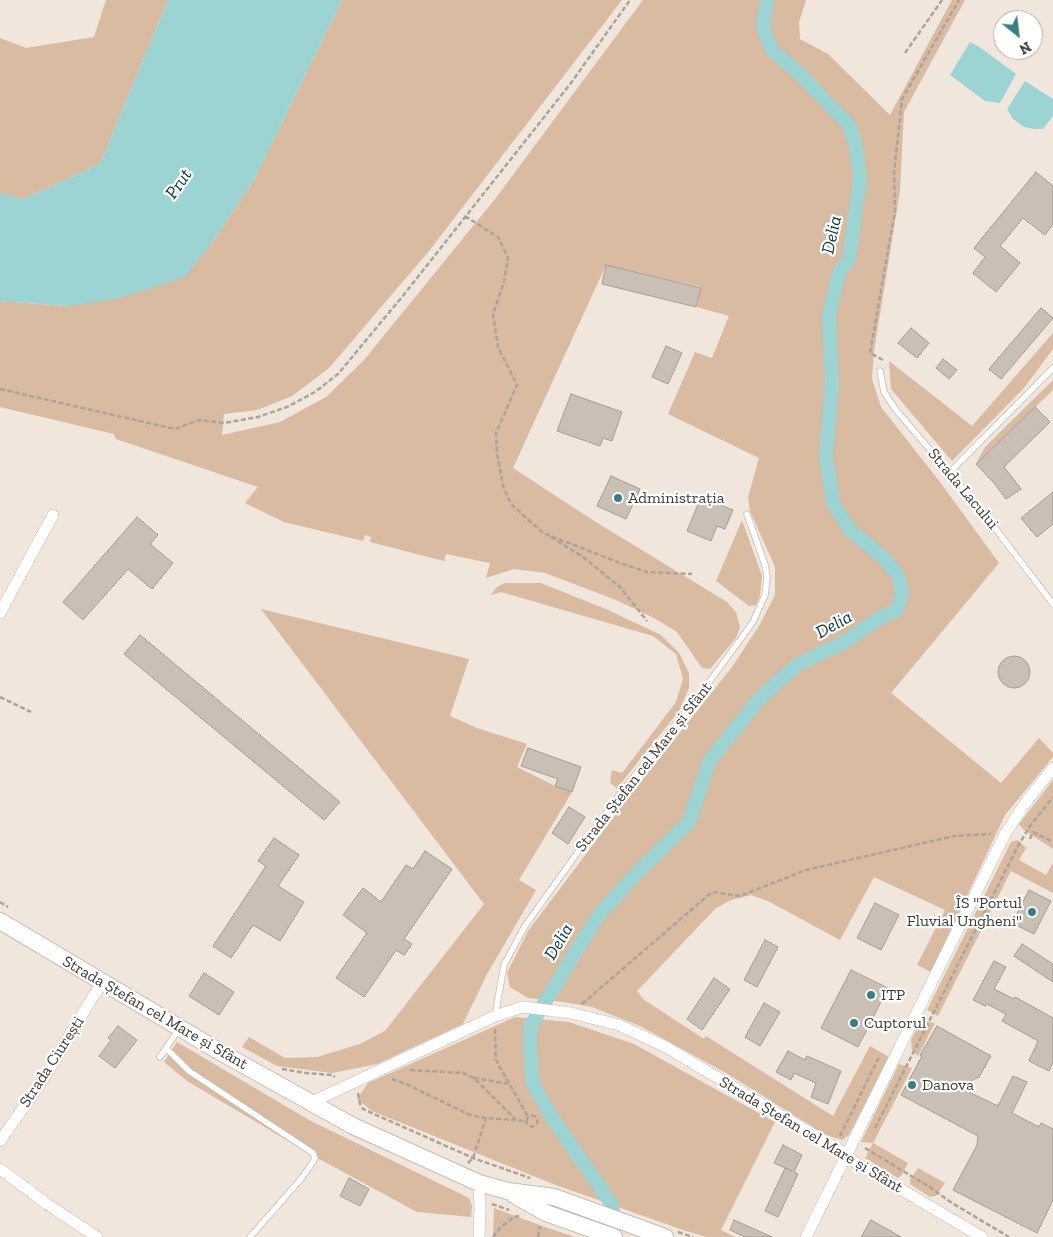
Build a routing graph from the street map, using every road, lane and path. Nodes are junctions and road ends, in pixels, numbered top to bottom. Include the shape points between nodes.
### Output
1 (630, 0) edge
2 (942, 0) edge
3 (959, 0) edge
4 (906, 52) dead end
5 (465, 216) junction
6 (883, 360) dead end
7 (1053, 368) edge
8 (880, 371) dead end
9 (0, 389) edge
10 (950, 472) junction
11 (748, 514) dead end
12 (53, 515) dead end
13 (543, 533) junction
14 (692, 574) dead end
15 (1053, 604) edge
16 (0, 613) edge
17 (646, 621) dead end
18 (0, 697) edge
19 (31, 712) dead end
20 (1053, 768) edge
21 (1053, 797) edge
22 (1005, 834) junction
23 (1030, 839) dead end
24 (1053, 842) edge
25 (0, 902) edge
26 (4, 914) edge
27 (102, 982) junction
28 (572, 1013) junction
29 (495, 1016) junction
30 (180, 1028) junction
31 (166, 1048) junction
32 (160, 1057) dead end
33 (879, 1057) dead end
34 (276, 1068) dead end
35 (381, 1071) junction
36 (474, 1078) junction
37 (510, 1084) junction
38 (347, 1086) junction
39 (312, 1102) junction
40 (528, 1117) junction
41 (486, 1118) junction
42 (516, 1120) junction
43 (526, 1121) junction
44 (874, 1131) dead end
45 (0, 1141) edge
46 (834, 1148) junction
47 (473, 1158) junction
48 (851, 1160) junction
49 (0, 1169) edge
50 (535, 1180) dead end
51 (479, 1183) junction
52 (508, 1191) junction
53 (523, 1215) dead end
54 (544, 1217) junction
55 (684, 1234) dead end
56 (97, 1237) edge
57 (250, 1237) edge
58 (479, 1237) edge
59 (493, 1237) edge
60 (538, 1237) edge
61 (614, 1237) edge
62 (665, 1237) edge
63 (693, 1237) edge
64 (806, 1237) edge
65 (982, 1237) edge
66 (1009, 1237) edge

1 - 5 path via 571,84
2 - 4 path
3 - 6 path via 902,99 894,173 895,211 870,353
5 - 9 path via 338,374 315,392 286,407 258,417 224,423 199,420 175,429
5 - 13 path via 498,237 508,258 493,314 498,347 516,385 496,433 497,453 503,486 511,504
7 - 10 lane
8 - 10 lane, Strada Lacului via 884,392 896,410
10 - 15 lane, Strada Lacului
11 - 29 lane, Strada Ștefan cel Mare și Sfânt via 767,577 765,595 753,622 613,803 525,926 504,965
12 - 16 street
13 - 14 path via 648,572
13 - 17 path via 583,557 620,587
18 - 19 path
20 - 22 street
21 - 44 path via 1018,846
22 - 28 path via 954,836 806,870 740,896 712,892
22 - 48 street
23 - 24 path via 1033,832
25 - 26 path
26 - 27 main road, Strada Ștefan cel Mare și Sfânt
27 - 30 main road, Strada Ștefan cel Mare și Sfânt
27 - 45 street, Strada Ciurești via 40,1084
28 - 29 street, Strada Ștefan cel Mare și Sfânt via 523,1007
28 - 46 street, Strada Ștefan cel Mare și Sfânt via 619,1025 666,1047
29 - 35 street, Strada Ștefan cel Mare și Sfânt
29 - 37 path via 496,1060
30 - 31 lane
30 - 39 main road, Strada Ștefan cel Mare și Sfânt
31 - 32 lane
31 - 57 lane, Strada Ștefan cel Mare și Sfânt via 189,1071 310,1151 315,1158 301,1179
33 - 46 path
34 - 38 path via 332,1075
35 - 36 path via 463,1073
35 - 38 street, Strada Ștefan cel Mare și Sfânt
35 - 41 path via 470,1115
36 - 37 path
36 - 42 path
37 - 40 path
38 - 39 street, Strada Ștefan cel Mare și Sfânt
38 - 47 path via 358,1094 363,1109
39 - 51 main road, Strada Ștefan cel Mare și Sfânt via 353,1126
40 - 43 path
40 - 43 path via 537,1117 537,1124 529,1126
41 - 42 path
41 - 47 path
42 - 43 path
46 - 48 street, Strada Ștefan cel Mare și Sfânt
47 - 50 path
48 - 64 street
48 - 65 street, Strada Ștefan cel Mare și Sfânt
48 - 66 path via 865,1148
49 - 56 street
51 - 52 main road, Strada Ștefan cel Mare și Sfânt
51 - 58 street
52 - 54 main road, Strada Ștefan cel Mare și Sfânt
52 - 62 main road, Strada Ștefan cel Mare și Sfânt via 554,1197
53 - 59 path via 514,1216
54 - 60 path
54 - 61 main road, Strada Ștefan cel Mare și Sfânt
55 - 63 path

